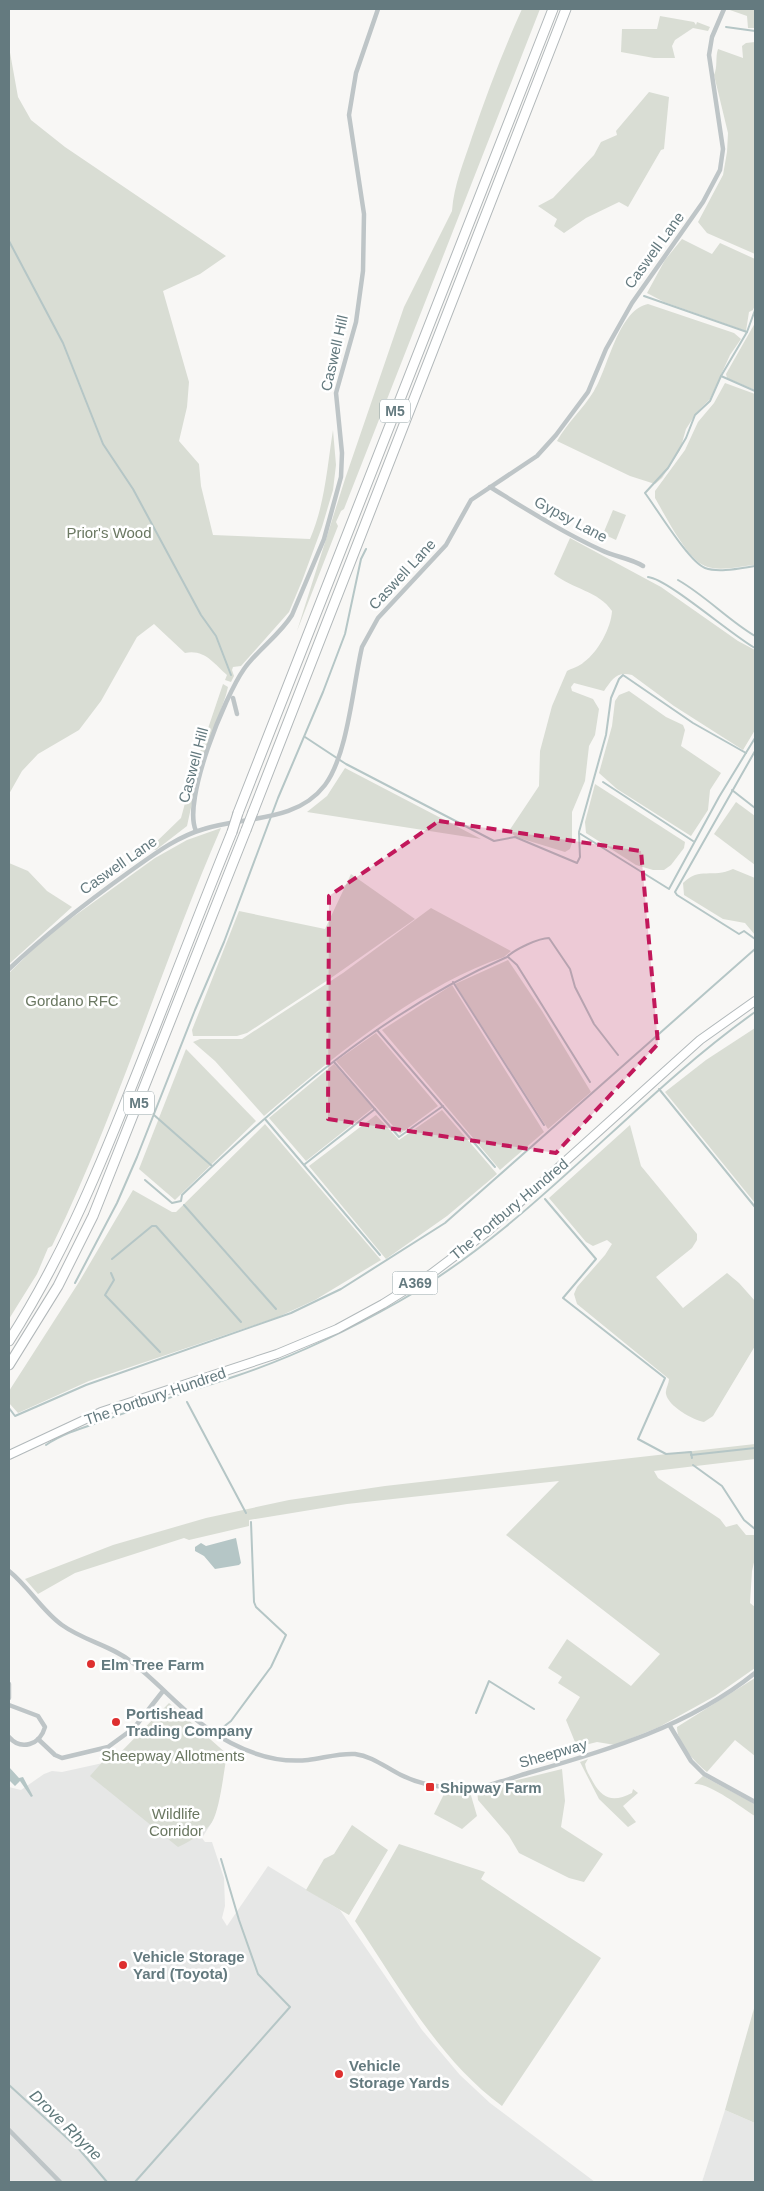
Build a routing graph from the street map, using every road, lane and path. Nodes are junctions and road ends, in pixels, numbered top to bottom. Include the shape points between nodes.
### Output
1 (378, 9) edge
2 (553, 9) edge
3 (566, 9) edge
4 (724, 9) edge
5 (490, 487) junction
6 (643, 566) dead end
7 (233, 698) dead end
8 (224, 706) junction
9 (196, 831) junction
10 (9, 969) edge
11 (755, 1001) edge
12 (9, 1341) edge
13 (9, 1365) edge
14 (9, 1455) edge
15 (9, 1572) edge
16 (755, 1673) edge
17 (9, 1684) edge
18 (163, 1691) junction
19 (9, 1698) edge
20 (9, 1705) edge
21 (670, 1726) junction
22 (9, 1737) edge
23 (38, 1739) junction
24 (755, 1802) edge
25 (9, 2130) edge
26 (60, 2182) edge

1 - 8 street, Caswell Hill via 356,73 349,115 364,214 363,271 356,322 336,393 342,453 336,496 324,539 292,615 245,668
2 - 12 highway, M5, bridge via 148,1046 77,1219
3 - 13 highway, M5, bridge via 93,1216 58,1286
4 - 5 street, Caswell Lane via 712,37 709,55 723,137 722,160 716,178 696,213 632,303 606,348 593,384 584,397 542,452
5 - 6 street, Gypsy Lane via 558,529 602,551
5 - 9 street, Caswell Lane via 471,500 446,545 367,634 340,753 320,790 302,805 286,812
7 - 8 street via 237,711
8 - 9 street, Caswell Hill via 201,773 193,812
9 - 10 street, Caswell Lane via 177,839 84,904
11 - 14 main road, The Portbury Hundred / A369 via 700,1040 488,1231 431,1274 383,1304 337,1329 277,1354 101,1412
15 - 18 street, Sheepway via 60,1624 133,1662
16 - 21 street, Sheepway
17 - 19 street
18 - 21 street, Sheepway via 211,1732 267,1758 287,1761 360,1755 403,1776 456,1789 498,1782 571,1761
18 - 23 street via 134,1728 108,1747 62,1758
20 - 23 street via 41,1718 45,1727
21 - 24 street via 691,1761 704,1774
22 - 23 street via 23,1745
25 - 26 street

